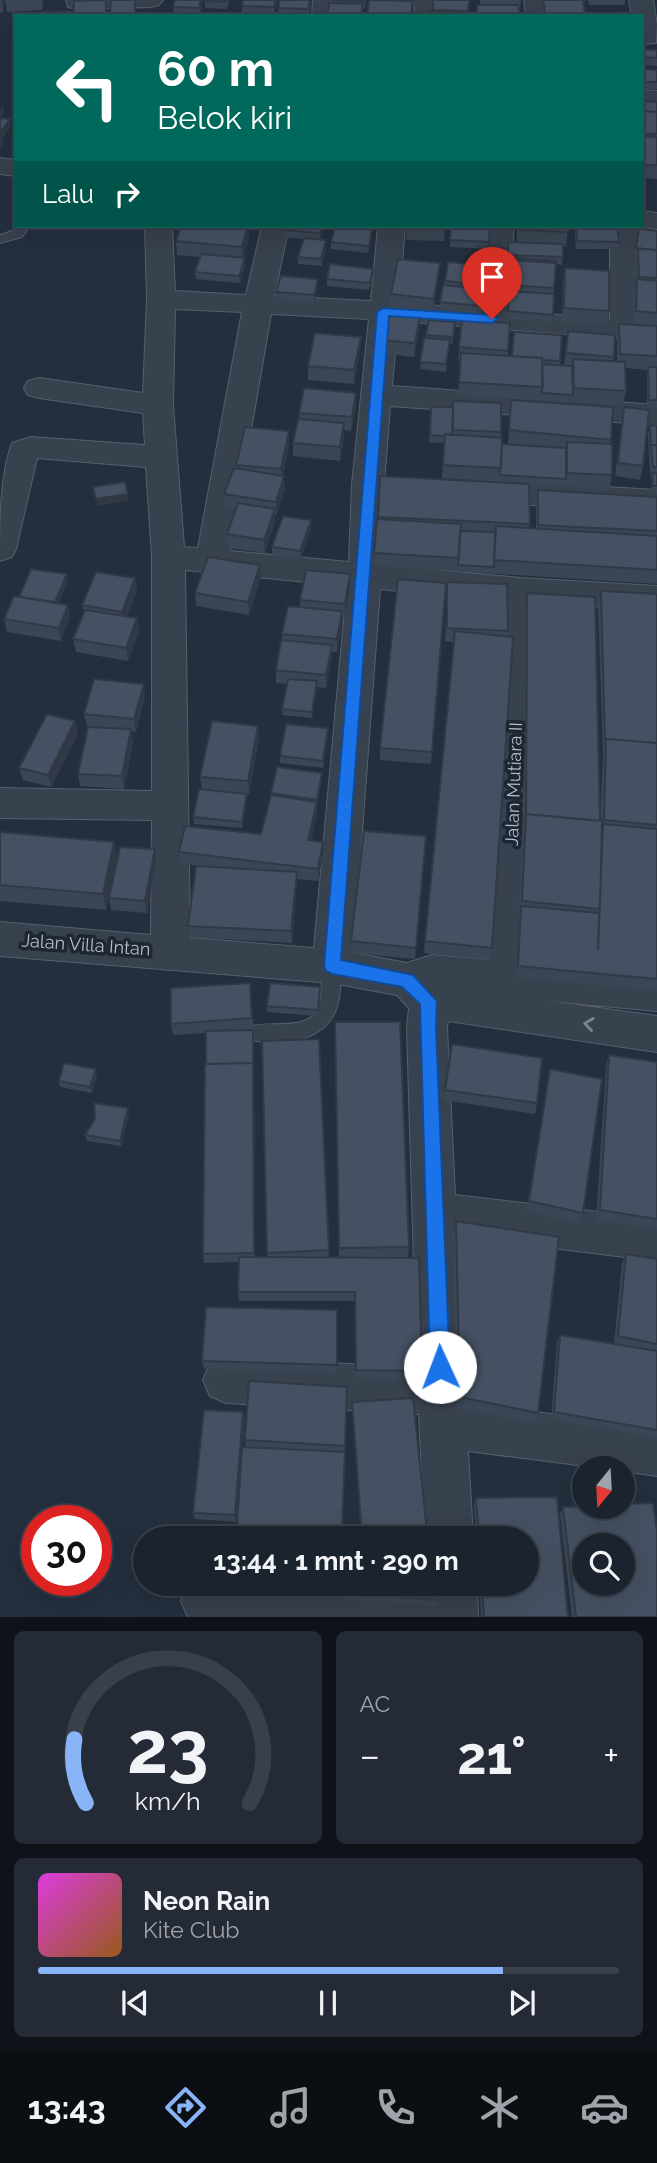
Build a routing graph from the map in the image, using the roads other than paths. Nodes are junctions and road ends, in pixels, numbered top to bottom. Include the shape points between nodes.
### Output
1 (76, 2) edge
2 (156, 9) edge
3 (644, 16) edge
4 (649, 43) edge
5 (22, 228) edge
6 (158, 228) edge
7 (276, 228) edge
8 (392, 228) edge
9 (501, 228) edge
10 (624, 228) edge
11 (0, 239) edge
12 (161, 299) junction
13 (258, 304) junction
14 (383, 312) junction
15 (492, 319) junction
16 (624, 330) junction
17 (657, 332) edge
18 (39, 388) dead end
19 (376, 395) junction
20 (158, 405) junction
21 (657, 415) edge
22 (159, 457) junction
23 (451, 489) edge
24 (6, 500) edge
25 (657, 501) edge
26 (0, 550) edge
27 (168, 557) junction
28 (212, 561) junction
29 (365, 575) junction
30 (521, 590) junction
31 (657, 597) edge
32 (0, 803) edge
33 (171, 806) junction
34 (0, 939) edge
35 (171, 952) junction
36 (332, 966) junction
37 (509, 978) junction
38 (423, 984) junction
39 (657, 995) edge
40 (256, 1033) edge
41 (657, 1034) edge
42 (435, 1213) junction
43 (657, 1240) edge
44 (226, 1380) edge
45 (442, 1408) junction
46 (657, 1451) edge
47 (448, 1526) edge
48 (452, 1596) edge
49 (206, 1601) dead end
50 (432, 1617) edge
51 (453, 1617) edge

1 - 2 street
3 - 4 street
5 - 11 lane
6 - 12 street
7 - 13 street
8 - 14 street
9 - 15 street
10 - 16 street
12 - 13 street
12 - 20 street
13 - 14 street
13 - 28 street
14 - 15 street
14 - 19 street
15 - 16 street
16 - 17 street
18 - 20 street
19 - 21 street
19 - 29 street via 382,485
20 - 22 street
22 - 24 street via 31,447 23,450
22 - 27 street
23 - 25 street
24 - 26 street
27 - 28 street
27 - 33 street
28 - 29 street
29 - 30 street
29 - 36 street
30 - 31 street
30 - 37 street, Jalan Mutiara II
32 - 33 street
33 - 35 street
34 - 35 street, Jalan Villa Intan
35 - 36 street, Jalan Villa Intan
36 - 38 street, Jalan Villa Intan
36 - 40 lane via 327,1010 317,1023 290,1033
37 - 38 street
37 - 39 street
41 -> 38 street
38 - 42 street
42 - 43 street
42 - 45 street
44 - 45 street
45 - 46 street
45 - 47 street
48 - 51 street
49 - 50 street

